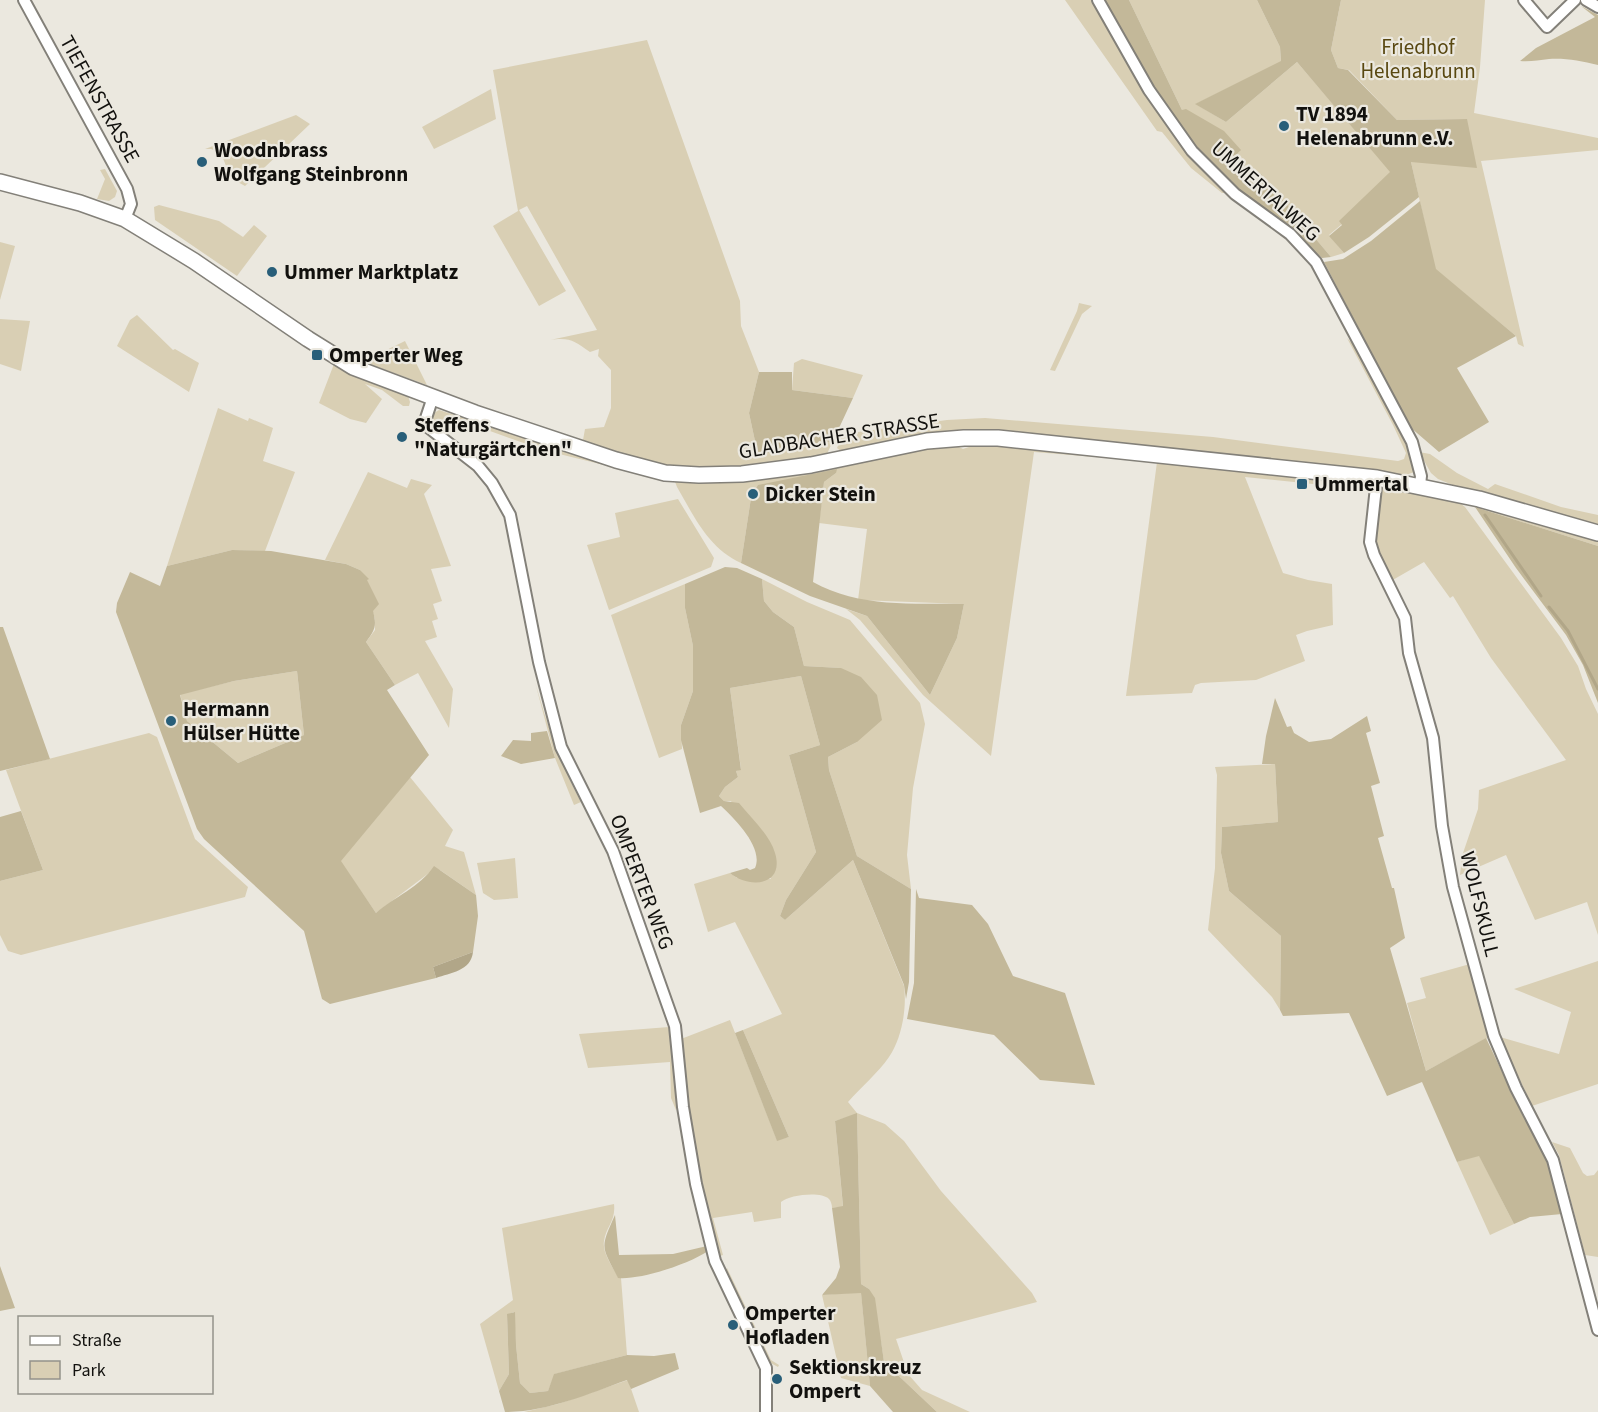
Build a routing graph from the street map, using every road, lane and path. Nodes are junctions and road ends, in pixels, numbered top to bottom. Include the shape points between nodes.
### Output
1 (24, 0) edge
2 (1098, 0) edge
3 (1524, 0) edge
4 (1575, 0) edge
5 (1586, 0) edge
6 (1598, 7) edge
7 (0, 182) edge
8 (125, 219) junction
9 (433, 397) junction
10 (1377, 478) junction
11 (1420, 485) junction
12 (1598, 533) edge
13 (1598, 1330) edge
14 (766, 1412) edge

1 - 8 street, TIEFENSTRASSE via 127,189 131,204
2 - 11 street, UMMERTALWEG via 1149,90 1192,151 1235,194 1290,234 1316,262 1412,442
3 - 4 street via 1548,27
5 - 6 street
7 - 8 main road, GLADBACHER STRASSE
8 - 9 main road, GLADBACHER STRASSE via 327,352 353,367
9 - 10 main road, GLADBACHER STRASSE via 564,444 665,473 742,474 811,465 927,441 987,438
9 - 14 street, OMPERTER WEG via 424,424 478,466 510,515 539,662 561,747 613,851 675,1026 696,1184 715,1261 766,1368
10 - 11 main road, GLADBACHER STRASSE
10 - 13 street, WOLFSKULL via 1370,542 1405,618 1409,653 1433,738 1453,887 1494,1036 1553,1160
11 - 12 main road, GLADBACHER STRASSE

